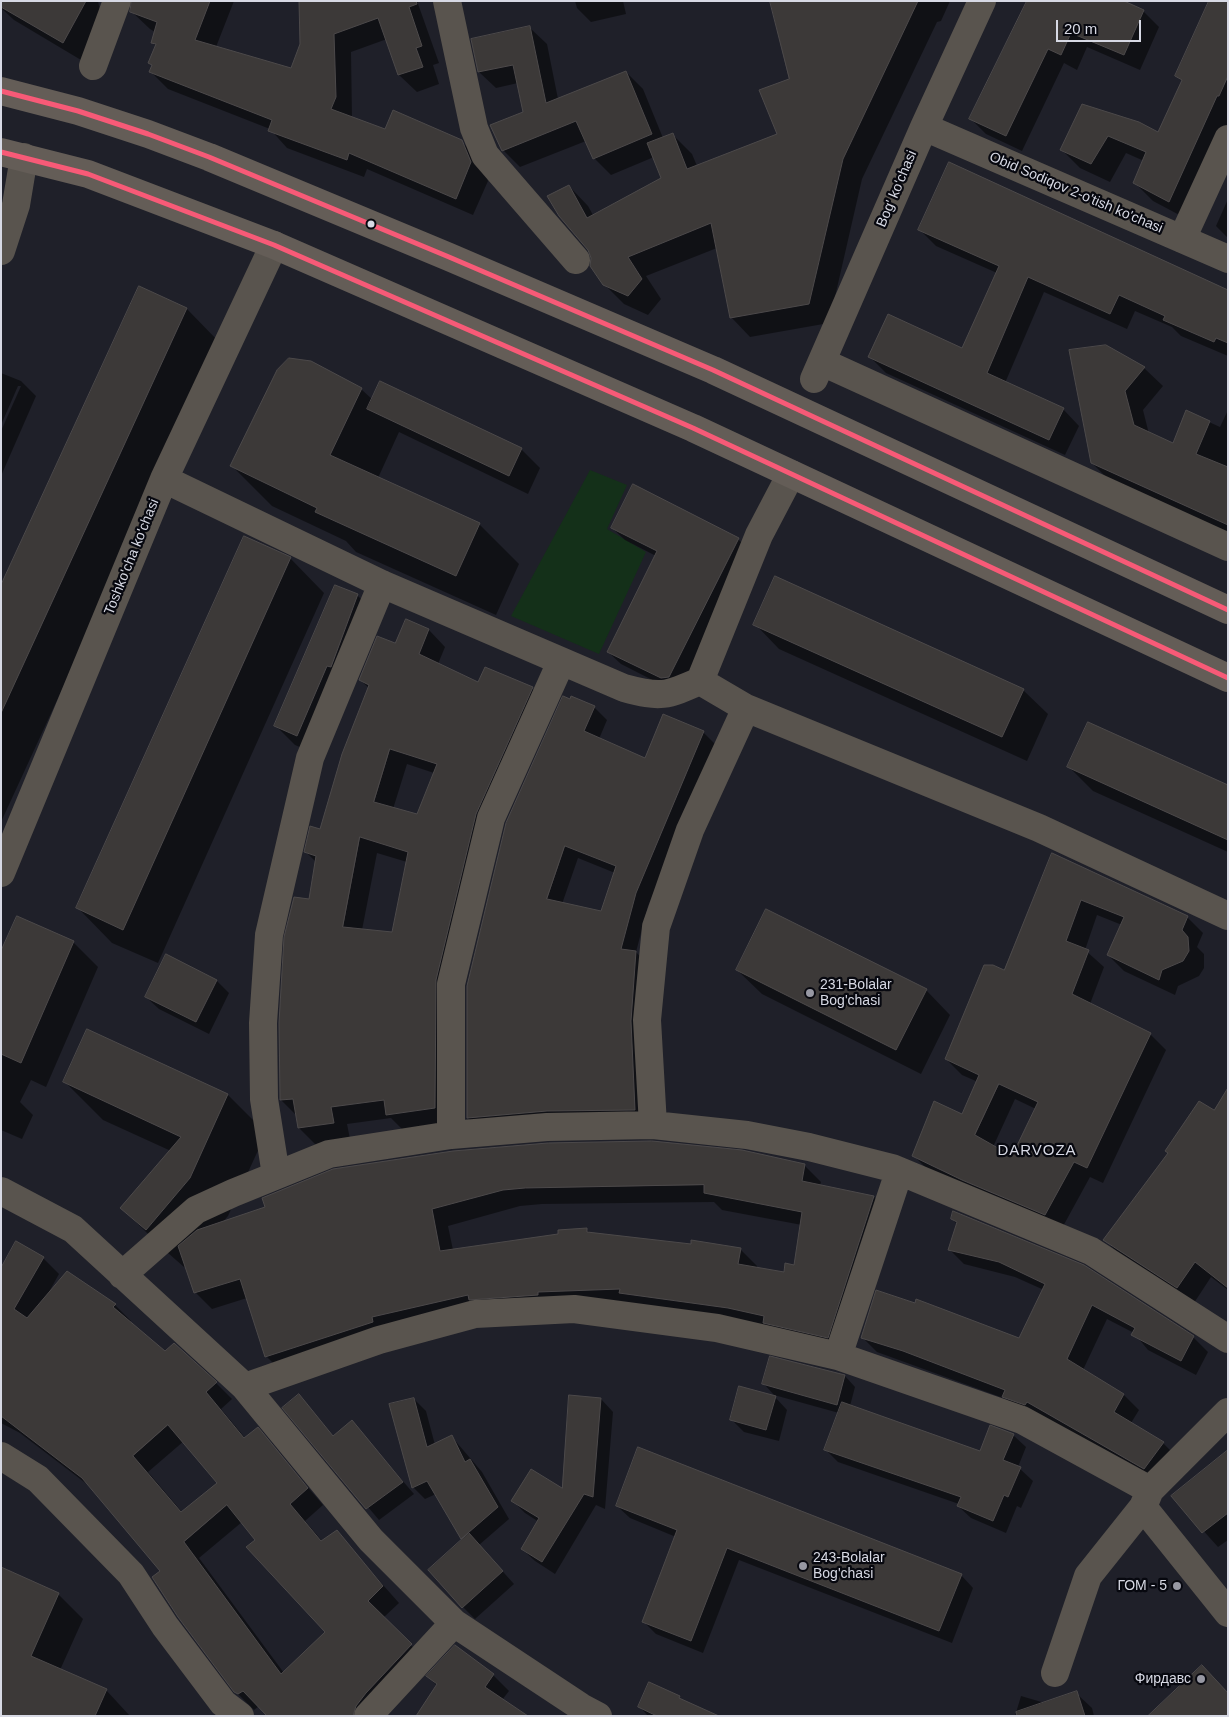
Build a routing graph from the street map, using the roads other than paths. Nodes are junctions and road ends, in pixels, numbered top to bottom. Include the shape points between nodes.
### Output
1 (117, 1) edge
2 (448, 1) edge
3 (982, 1) edge
4 (93, 66) dead end
5 (1, 90) edge
6 (924, 127) junction
7 (1228, 139) edge
8 (12, 155) edge
9 (1182, 239) junction
10 (274, 245) junction
11 (1, 251) edge
12 (1228, 259) edge
13 (576, 260) dead end
14 (791, 474) junction
15 (164, 479) junction
16 (1228, 547) edge
17 (382, 584) junction
18 (1228, 610) edge
19 (561, 662) junction
20 (1228, 678) edge
21 (700, 681) junction
22 (746, 708) junction
23 (1, 874) edge
24 (1228, 916) edge
25 (653, 1125) junction
26 (451, 1135) junction
27 (899, 1172) junction
28 (276, 1175) junction
29 (1, 1191) edge
30 (122, 1275) junction
31 (1228, 1339) edge
32 (838, 1356) junction
33 (244, 1386) junction
34 (1228, 1412) edge
35 (1, 1456) edge
36 (1146, 1498) junction
37 (1228, 1613) edge
38 (454, 1623) junction
39 (1054, 1674) dead end
40 (240, 1716) edge
41 (368, 1716) edge
42 (598, 1716) edge

1 - 4 street
2 - 13 street via 474,128 485,155
3 - 6 street, Bog' ko'chasi
5 - 18 main road via 148,134 449,257 713,370
6 - 9 street, Obid Sodiqov 2-o'tish ko'chasi
6 - 16 street, Bog' ko'chasi via 818,371
7 - 9 street
8 - 10 main road via 88,174
8 - 11 street via 16,205
9 - 12 street, Obid Sodiqov 2-o'tish ko'chasi
10 - 14 main road
10 - 15 street, Toshko'cha ko'chasi
14 - 20 main road
14 - 21 street via 759,535
15 - 17 street
15 - 23 street, Toshko'cha ko'chasi
17 - 19 street
17 - 28 street via 310,758 269,935 263,1023 264,1099
19 - 21 street via 643,693 669,695
19 - 26 street via 491,818 451,984
21 - 22 street
22 - 24 street via 1038,828
22 - 25 street via 690,830 656,927 647,1020
25 - 26 street via 547,1127
25 - 27 street via 746,1135 800,1145
26 - 28 street via 328,1154
27 - 31 street via 1092,1252
27 - 32 street
28 - 30 street via 196,1210
29 - 30 street via 73,1229
30 - 33 street
32 - 33 street via 717,1328 574,1309 475,1314 379,1340
32 - 36 street via 1022,1420
33 - 38 street via 371,1540
34 - 36 street
35 - 40 street via 38,1479 131,1574 223,1702
36 - 37 street
36 - 39 street via 1088,1576
38 - 41 street
38 - 42 street

